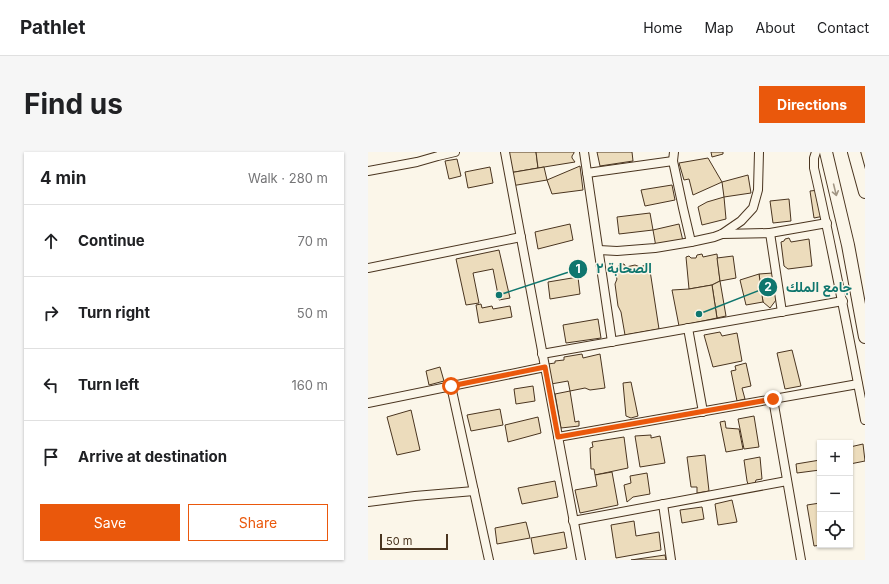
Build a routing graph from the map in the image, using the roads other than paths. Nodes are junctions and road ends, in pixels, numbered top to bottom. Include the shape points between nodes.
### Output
1 (455, 152) edge
2 (505, 152) edge
3 (584, 152) edge
4 (674, 152) edge
5 (759, 152) edge
6 (816, 152) edge
7 (826, 152) edge
8 (854, 152) edge
9 (439, 154) edge
10 (674, 161) junction
11 (368, 171) edge
12 (587, 173) junction
13 (865, 192) edge
14 (827, 223) junction
15 (770, 233) junction
16 (722, 234) junction
17 (521, 236) junction
18 (691, 242) junction
19 (598, 250) junction
20 (368, 268) edge
21 (843, 301) junction
22 (782, 312) junction
23 (688, 328) junction
24 (865, 337) edge
25 (612, 342) junction
26 (542, 354) junction
27 (545, 367) junction
28 (858, 384) junction
29 (451, 386) junction
30 (773, 399) junction
31 (368, 403) edge
32 (703, 412) junction
33 (865, 420) edge
34 (558, 437) junction
35 (788, 481) junction
36 (474, 490) junction
37 (368, 502) edge
38 (663, 504) junction
39 (573, 522) junction
40 (488, 560) edge
41 (581, 560) edge
42 (671, 560) edge
43 (801, 560) edge

1 - 9 street
2 - 17 street
3 - 12 street
4 - 10 street
5 - 16 street via 758,190 753,208 742,221
6 - 14 street via 814,168
7 -> 24 main road via 845,231
8 - 13 main road
9 - 11 street via 417,162
10 - 12 street
10 - 18 street
12 - 19 street
14 - 15 street
14 - 21 street
15 - 16 street
15 - 22 street
16 - 18 street
17 - 20 street
17 - 26 street
18 - 19 street via 655,248
19 - 25 street
21 - 22 street
21 - 28 street
22 - 23 street
23 - 25 street
23 - 32 street
25 - 26 street
26 - 27 street
27 - 29 street
27 - 34 street
28 - 30 street
28 - 33 street
29 - 31 street
29 - 36 street
30 - 32 street
30 - 35 street
32 - 34 street
34 - 39 street
35 - 38 street
35 - 43 street
36 - 37 street
36 - 40 street
38 - 39 street
38 - 42 street
39 - 41 street

